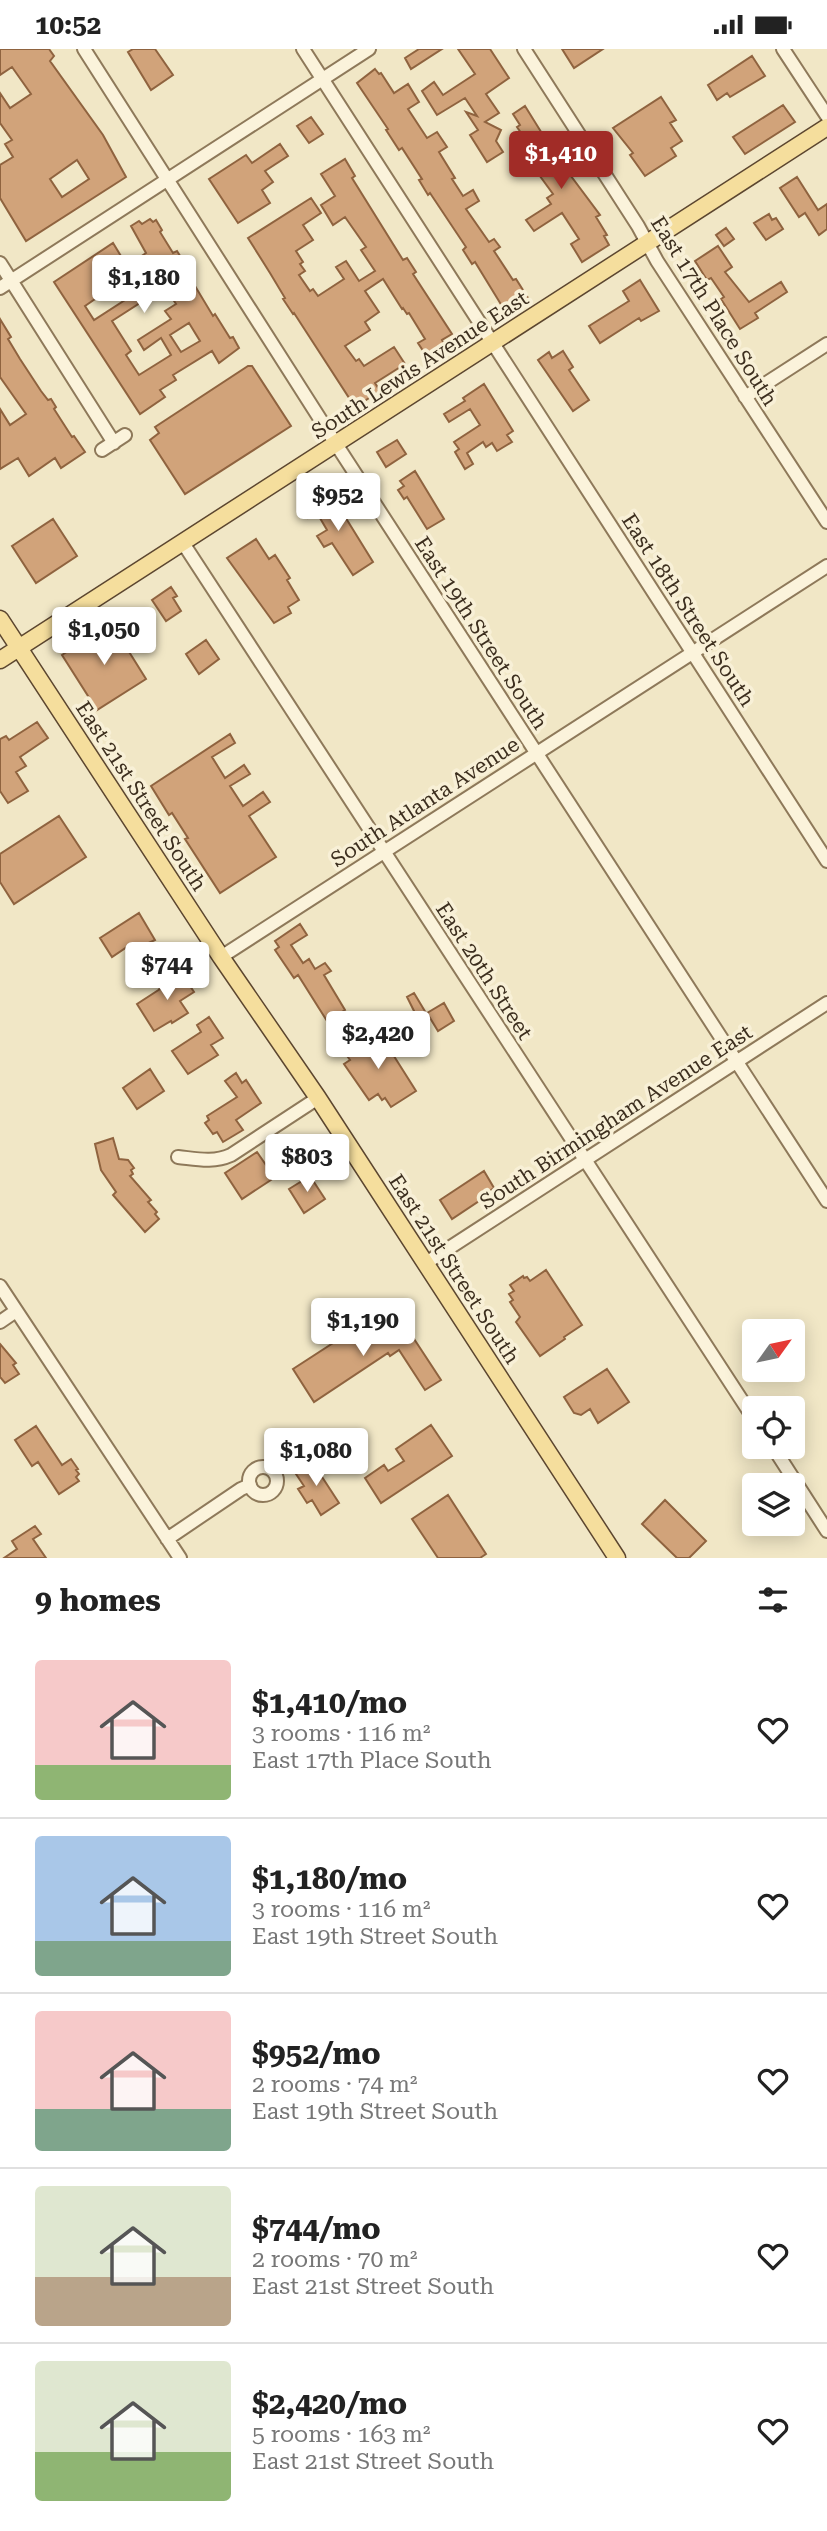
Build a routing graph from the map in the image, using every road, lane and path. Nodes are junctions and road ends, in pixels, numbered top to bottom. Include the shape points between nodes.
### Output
1 (84, 49) edge
2 (303, 49) edge
3 (369, 49) edge
4 (524, 49) edge
5 (783, 49) edge
6 (323, 79) junction
7 (827, 117) edge
8 (827, 127) edge
9 (167, 180) junction
10 (646, 242) junction
11 (0, 263) edge
12 (6, 284) edge
13 (493, 343) junction
14 (827, 344) edge
15 (746, 397) junction
16 (125, 435) dead end
17 (114, 443) junction
18 (336, 444) junction
19 (102, 450) dead end
20 (827, 522) edge
21 (183, 543) junction
22 (827, 566) edge
23 (0, 619) edge
24 (18, 648) junction
25 (692, 652) junction
26 (0, 660) edge
27 (536, 753) junction
28 (383, 852) junction
29 (827, 861) edge
30 (221, 957) junction
31 (827, 1003) edge
32 (735, 1062) junction
33 (318, 1098) junction
34 (178, 1157) dead end
35 (585, 1160) junction
36 (827, 1201) edge
37 (426, 1263) junction
38 (0, 1286) edge
39 (16, 1311) junction
40 (0, 1322) edge
41 (742, 1401) edge
42 (781, 1459) edge
43 (250, 1485) dead end
44 (827, 1531) edge
45 (167, 1539) junction
46 (180, 1558) edge
47 (617, 1558) edge

1 - 9 street, East 19th Street South
2 - 6 street, East 18th Street South
3 - 6 street
4 - 10 street, East 17th Place South
5 - 7 street
6 - 9 street
6 - 13 street, East 18th Street South
8 - 10 main road, South Lewis Avenue East
9 - 12 street
9 - 18 street, East 19th Street South
10 - 13 main road, South Lewis Avenue East
10 - 15 street, East 17th Place South
11 - 12 street
12 - 17 street
13 - 18 main road, South Lewis Avenue East
13 - 25 street, East 18th Street South
14 - 15 street
15 - 20 street, East 17th Place South
16 - 17 street
17 - 19 street
18 - 21 main road, South Lewis Avenue East
18 - 27 street, East 19th Street South
21 - 24 main road, South Lewis Avenue East
21 - 28 street, East 20th Street
22 - 25 street, South Atlanta Avenue
23 - 24 main road, East 21st Street South
24 - 26 main road, South Lewis Avenue East
24 - 30 main road, East 21st Street South
25 - 27 street, South Atlanta Avenue
25 - 29 street, East 18th Street South
27 - 28 street, South Atlanta Avenue
27 - 32 street, East 19th Street South
28 - 30 street, South Atlanta Avenue
28 - 35 street, East 20th Street
30 - 33 main road, East 21st Street South
31 - 32 street, South Birmingham Avenue East
32 - 35 street, South Birmingham Avenue East
32 - 36 street, East 19th Street South
33 - 34 street via 231,1155 206,1161
33 - 37 main road, East 21st Street South
35 - 37 street, South Birmingham Avenue East
35 - 41 street, East 20th Street
37 - 47 main road, East 21st Street South
38 - 39 street
39 - 40 street
39 - 45 street
42 - 44 street
43 - 45 street
45 - 46 street

